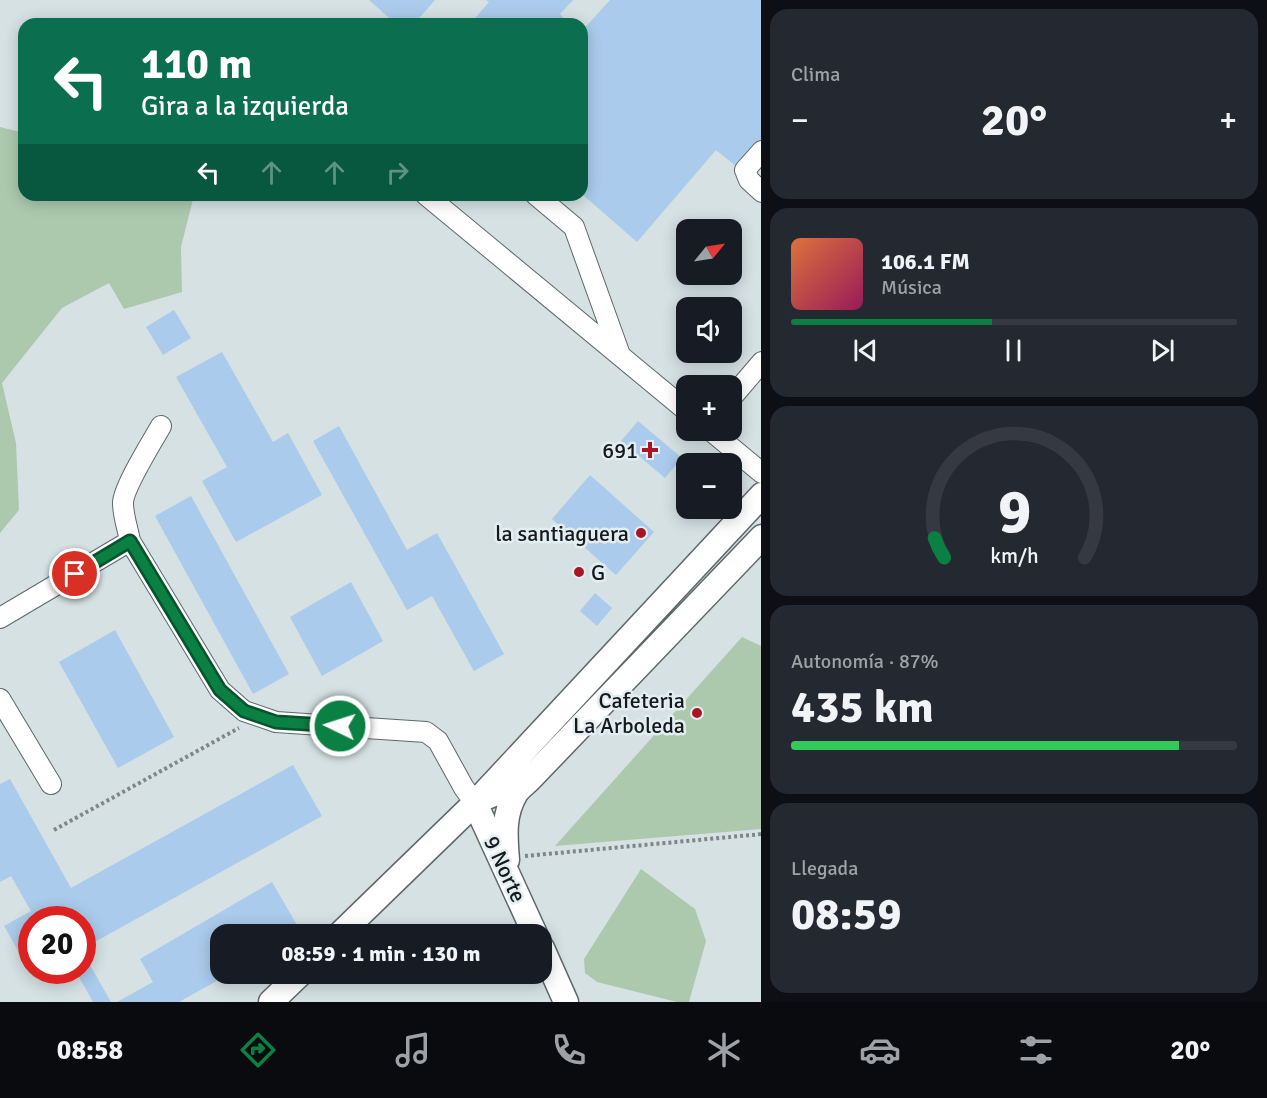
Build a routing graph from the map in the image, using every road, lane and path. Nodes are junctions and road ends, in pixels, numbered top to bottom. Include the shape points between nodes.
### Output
1 (761, 152) edge
2 (761, 191) edge
3 (433, 201) edge
4 (543, 201) edge
5 (620, 355) junction
6 (761, 363) edge
7 (742, 385) edge
8 (676, 402) edge
9 (160, 426) dead end
10 (723, 441) edge
11 (761, 472) edge
12 (761, 496) edge
13 (761, 538) edge
14 (130, 541) junction
15 (0, 618) edge
16 (0, 699) edge
17 (261, 716) junction
18 (530, 779) junction
19 (51, 784) dead end
20 (475, 803) junction
21 (54, 830) dead end
22 (761, 834) edge
23 (507, 866) junction
24 (350, 924) edge
25 (531, 924) edge
26 (552, 970) edge
27 (290, 984) edge
28 (271, 1002) edge
29 (566, 1002) edge

1 - 2 lane via 745,170
3 - 5 lane
4 - 5 lane via 574,227
5 - 8 lane
6 - 7 lane
9 - 14 lane via 123,500
10 - 11 lane
12 - 20 main road
13 - 18 main road
14 - 15 lane
14 - 17 lane via 220,690 244,711
16 - 19 lane
17 - 20 lane via 276,722 426,732 438,741
17 - 21 path
18 - 20 main road
18 - 23 main road via 517,792 507,814
20 - 23 main road, 9 Norte
20 - 24 main road
22 - 23 path
23 - 25 main road, 9 Norte
26 - 29 main road
27 - 28 main road

